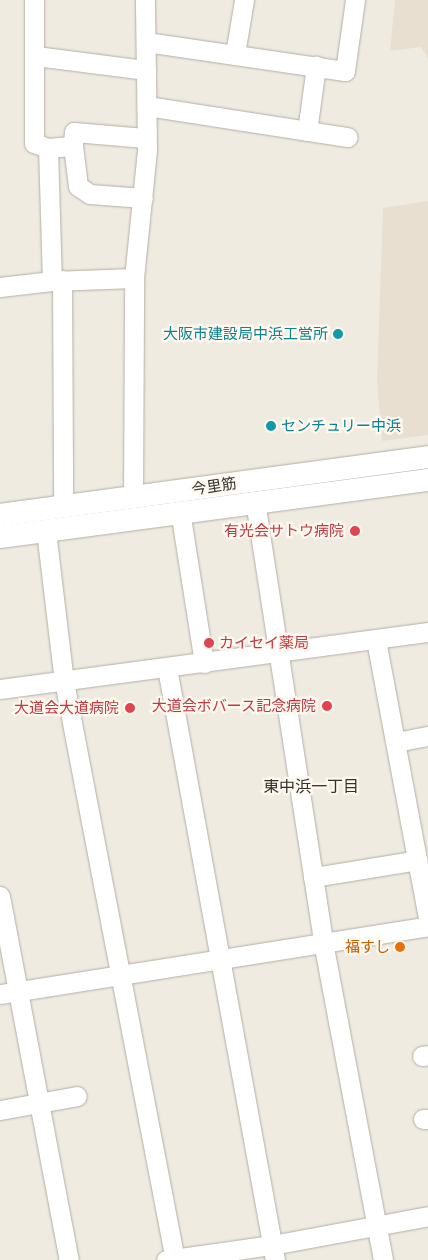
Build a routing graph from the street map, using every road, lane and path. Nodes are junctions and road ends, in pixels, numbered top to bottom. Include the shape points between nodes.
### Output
1 (34, 0) edge
2 (146, 0) edge
3 (244, 0) edge
4 (355, 0) edge
5 (146, 42) junction
6 (235, 54) junction
7 (36, 56) junction
8 (316, 66) junction
9 (146, 70) junction
10 (148, 106) junction
11 (307, 131) junction
12 (348, 137) dead end
13 (145, 138) junction
14 (73, 146) junction
15 (48, 148) junction
16 (143, 198) junction
17 (134, 278) junction
18 (57, 281) junction
19 (0, 287) edge
20 (428, 458) edge
21 (428, 480) edge
22 (133, 497) junction
23 (255, 502) junction
24 (63, 507) junction
25 (180, 511) junction
26 (0, 515) edge
27 (46, 530) junction
28 (0, 537) edge
29 (428, 632) edge
30 (376, 640) junction
31 (276, 652) junction
32 (204, 663) junction
33 (167, 668) junction
34 (64, 681) junction
35 (0, 690) edge
36 (428, 736) edge
37 (396, 742) junction
38 (418, 860) junction
39 (313, 877) junction
40 (0, 896) edge
41 (428, 919) edge
42 (428, 926) edge
43 (323, 942) junction
44 (222, 958) junction
45 (120, 974) junction
46 (18, 990) junction
47 (0, 994) edge
48 (77, 1096) dead end
49 (38, 1103) junction
50 (0, 1110) edge
51 (428, 1216) edge
52 (377, 1226) junction
53 (273, 1252) edge
54 (172, 1259) edge
55 (69, 1260) edge
56 (383, 1260) edge

1 - 7 street
2 - 5 street
3 - 6 street
4 - 8 street via 345,71
5 - 6 street
5 - 9 street
6 - 8 street
7 - 9 street
7 - 15 street via 34,143
8 - 11 street
9 - 10 street
10 - 11 street
10 - 13 street
11 - 12 street
13 - 14 street via 74,132
13 - 16 street
14 - 15 street
14 - 16 street via 78,186 90,194
15 - 18 street
16 - 17 street
17 - 18 street
17 - 22 street
18 - 19 street
18 - 24 street
20 - 22 main road, 今里筋
21 - 23 main road, 今里筋
22 - 24 main road, 今里筋
23 - 25 main road, 今里筋
23 - 31 street
24 - 26 main road, 今里筋
25 - 27 main road, 今里筋
25 - 32 street
27 - 28 main road, 今里筋
27 - 34 street
29 - 30 street
30 - 31 street
30 - 37 street
31 - 32 street
31 - 39 street
32 - 33 street
33 - 34 street
33 - 44 street
34 - 35 street
34 - 45 street
36 - 37 street
37 - 38 street
38 - 39 street
38 - 41 street
39 - 43 street
40 - 46 street
42 - 43 street
43 - 44 street
43 - 52 street
44 - 45 street
44 - 53 street
45 - 46 street
45 - 54 street
46 - 47 street
46 - 49 street
48 - 49 street
49 - 50 street
49 - 55 street
51 - 52 street
52 - 53 street
52 - 56 street
53 - 54 street

